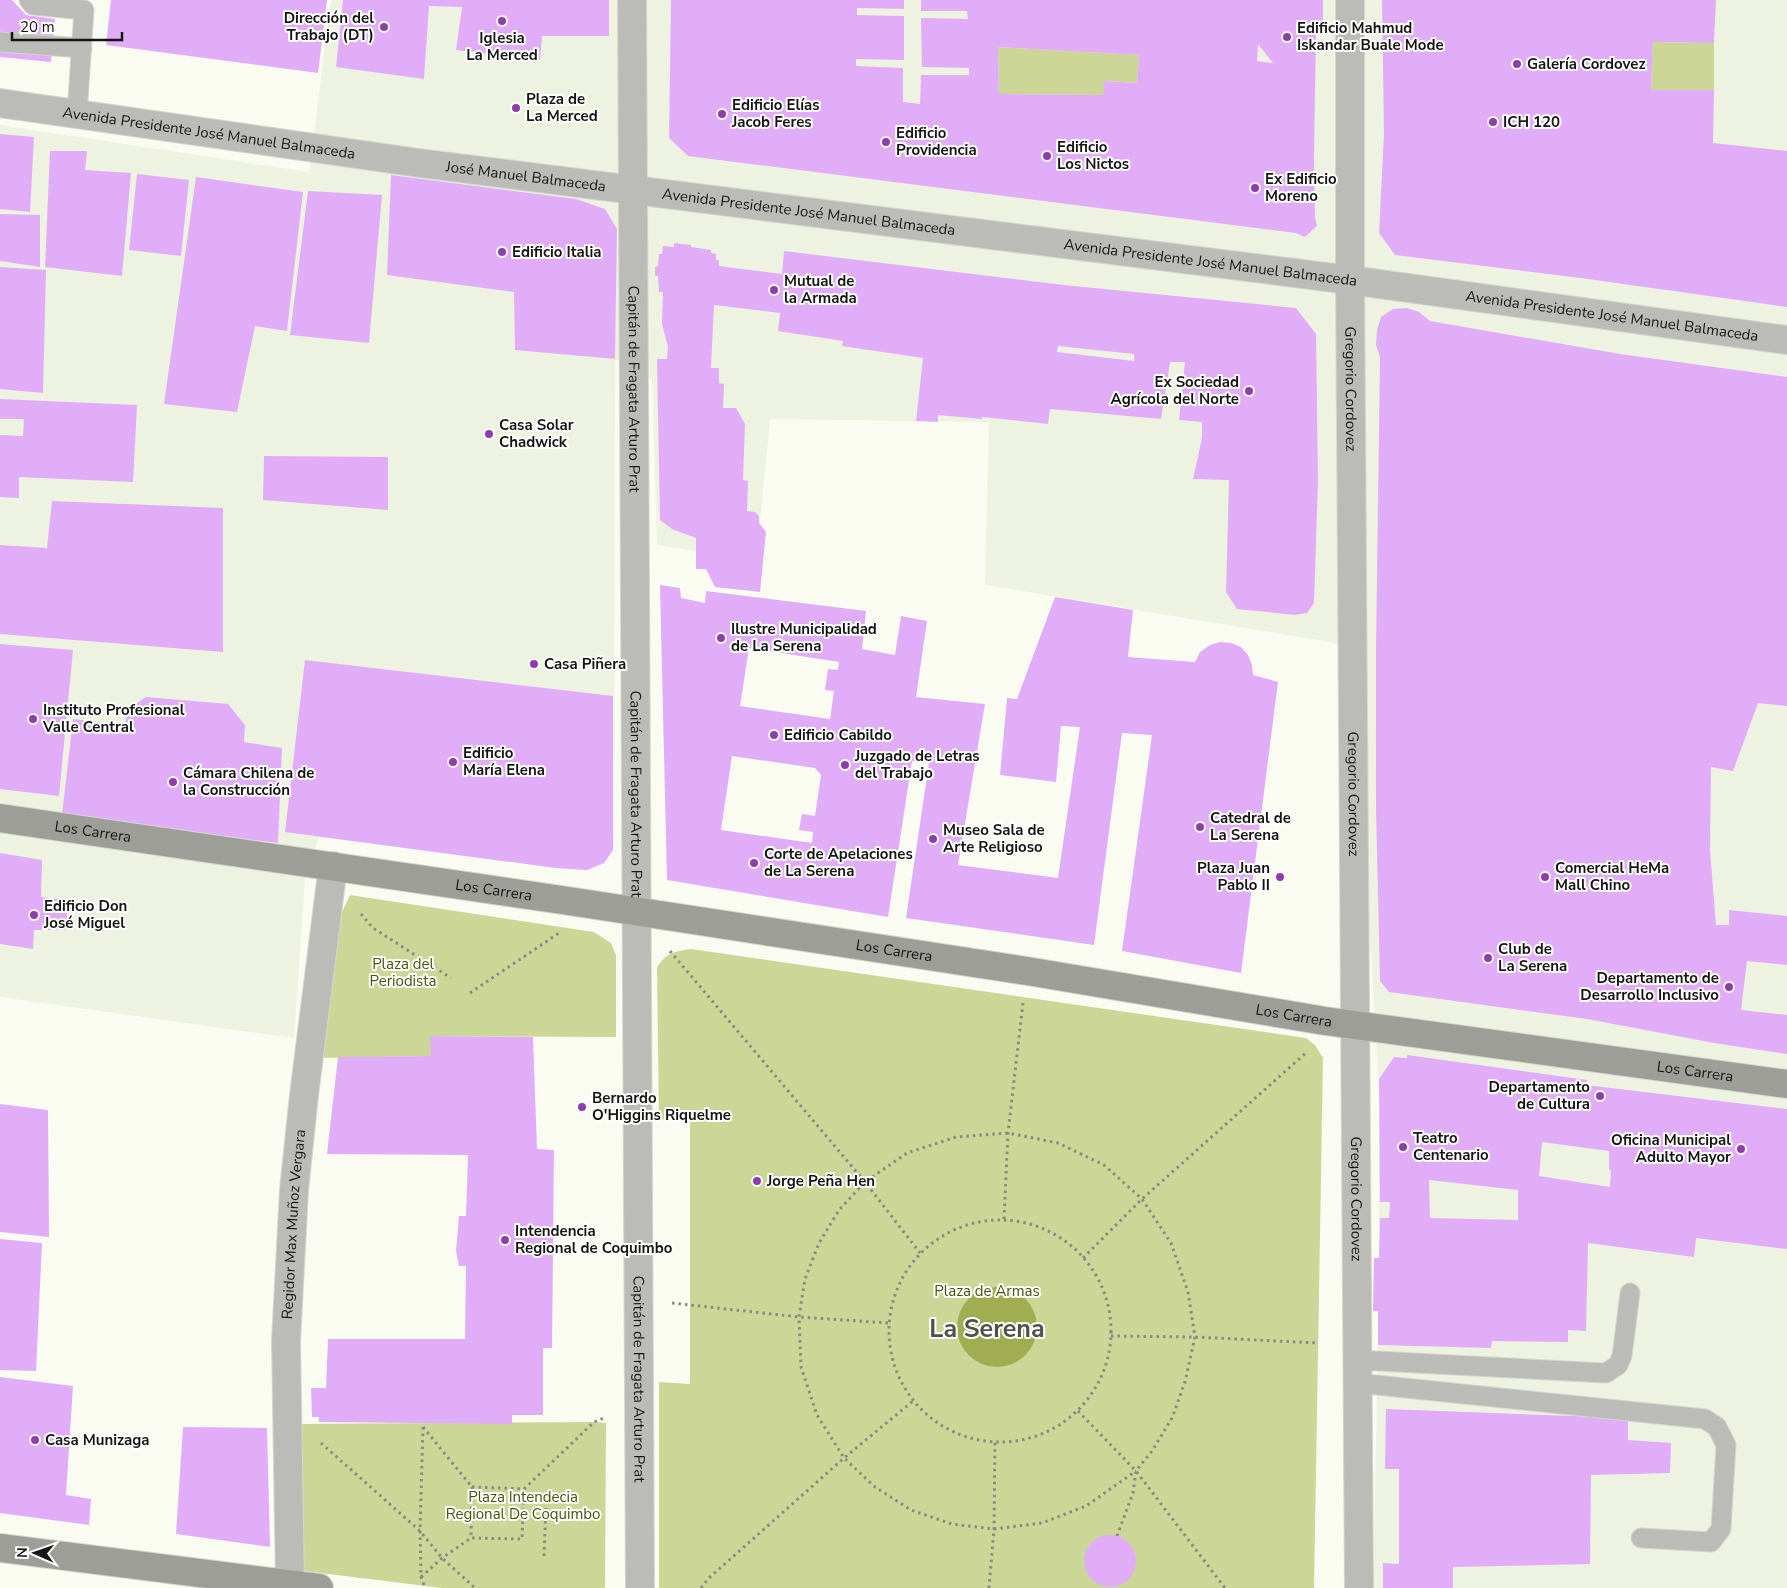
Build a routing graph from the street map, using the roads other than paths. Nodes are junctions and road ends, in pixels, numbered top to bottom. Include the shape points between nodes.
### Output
1 (29, 0) edge
2 (632, 0) edge
3 (1350, 0) edge
4 (0, 42) edge
5 (82, 48) junction
6 (0, 103) edge
7 (77, 114) junction
8 (419, 163) joint
9 (633, 190) junction
10 (1350, 280) junction
11 (1787, 340) edge
12 (0, 818) edge
13 (333, 866) junction
14 (637, 911) junction
15 (1355, 1026) junction
16 (1787, 1084) edge
17 (1630, 1292) dead end
18 (1358, 1372) junction
19 (1641, 1538) dead end
20 (0, 1548) edge
21 (290, 1584) junction
22 (318, 1588) edge
23 (640, 1588) edge
24 (1359, 1588) edge

1 - 5 lane via 33,4 84,10
2 - 9 street, Capitán de Fragata Arturo Prat
3 - 10 street, Gregorio Cordovez
4 - 5 lane
5 - 7 lane
6 - 7 street, Avenida Presidente José Manuel Balmaceda
7 - 8 street, Avenida Presidente José Manuel Balmaceda
8 - 9 street, José Manuel Balmaceda
9 - 10 street, Avenida Presidente José Manuel Balmaceda
9 - 14 street, Capitán de Fragata Arturo Prat
10 - 11 street, Avenida Presidente José Manuel Balmaceda
10 - 15 street, Gregorio Cordovez
12 - 13 street, Los Carrera
13 - 14 street, Los Carrera
13 - 21 street, Regidor Max Muñoz Vergara via 294,1190 286,1341
14 - 15 street, Los Carrera
14 - 23 street, Capitán de Fragata Arturo Prat
15 - 16 street, Los Carrera
15 - 18 street, Gregorio Cordovez
17 - 18 lane via 1622,1356 1618,1365 1606,1373
18 - 19 lane via 1704,1419 1717,1427 1726,1445 1721,1529 1711,1542
18 - 24 street, Gregorio Cordovez
20 - 21 street
21 - 22 street

